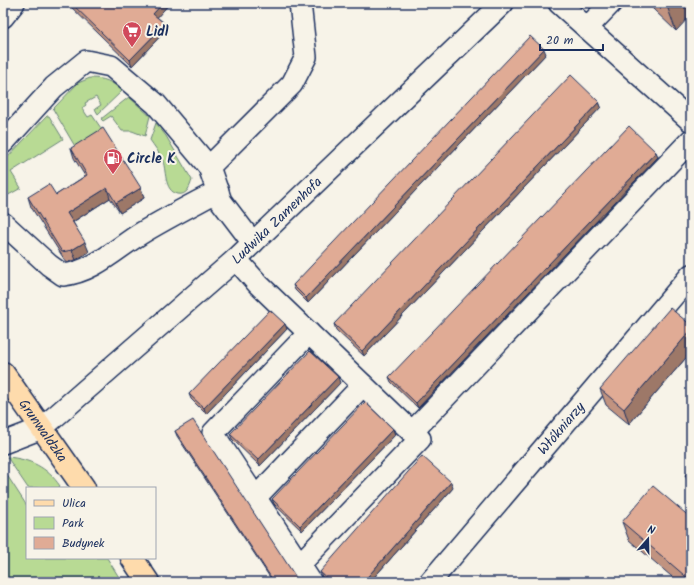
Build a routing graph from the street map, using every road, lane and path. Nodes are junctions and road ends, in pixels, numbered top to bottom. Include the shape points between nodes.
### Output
1 (14, 3) edge
2 (300, 3) edge
3 (503, 3) edge
4 (559, 3) edge
5 (611, 3) edge
6 (3, 18) edge
7 (587, 28) junction
8 (691, 121) edge
9 (691, 140) edge
10 (3, 143) edge
11 (209, 167) junction
12 (218, 191) junction
13 (3, 223) edge
14 (254, 243) junction
15 (236, 259) junction
16 (691, 275) edge
17 (309, 333) junction
18 (3, 373) edge
19 (363, 385) junction
20 (42, 428) junction
21 (412, 432) junction
22 (3, 443) edge
23 (83, 487) edge
24 (256, 497) junction
25 (133, 559) edge
26 (300, 564) junction
27 (148, 582) edge
28 (311, 582) edge
29 (430, 582) edge

1 - 6 street
2 - 11 street via 306,57 292,84
3 - 14 street, Ludwika Zamenhofa
4 - 7 street
5 - 7 street
7 - 8 street
9 - 21 street
10 - 11 street via 54,87 86,61 111,66 136,86 156,104
11 - 12 street
12 - 13 street via 140,234 76,274 63,275
12 - 14 street via 221,201
14 - 15 street, Ludwika Zamenhofa
15 - 17 street
15 - 20 street, Ludwika Zamenhofa
16 - 29 street, Włókniarzy
17 - 19 street
17 - 24 street via 213,433
18 - 20 main road, Grunwaldzka
19 - 21 street
19 - 24 street
20 - 22 street
20 - 23 main road, Grunwaldzka
21 - 26 street via 420,439
24 - 26 street
25 - 27 main road
26 - 28 street

